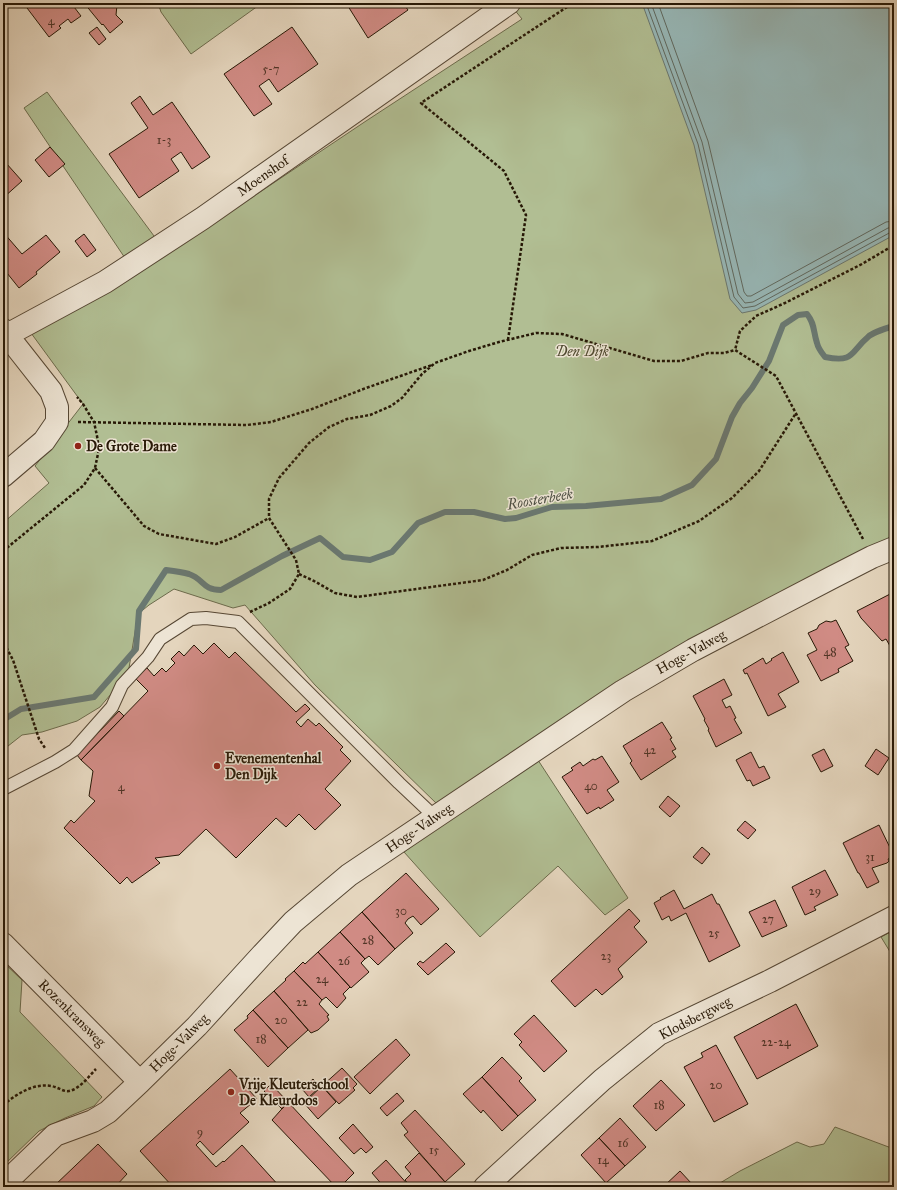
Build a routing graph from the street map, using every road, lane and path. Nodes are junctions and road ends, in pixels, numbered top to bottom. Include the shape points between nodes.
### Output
1 (509, 3) edge
2 (573, 3) edge
3 (894, 245) edge
4 (5, 333) edge
5 (508, 340) junction
6 (735, 350) junction
7 (435, 364) junction
8 (796, 412) junction
9 (57, 422) junction
10 (95, 468) dead end
11 (3, 476) edge
12 (269, 518) junction
13 (894, 548) edge
14 (872, 557) junction
15 (299, 574) junction
16 (238, 622) junction
17 (3, 644) edge
18 (55, 762) junction
19 (3, 789) edge
20 (435, 817) junction
21 (894, 917) edge
22 (3, 944) edge
23 (85, 1080) dead end
24 (140, 1082) junction
25 (3, 1105) edge
26 (3, 1185) edge
27 (485, 1187) edge

1 - 4 street, Moenshof via 203,218 106,282
2 - 5 path via 421,103 504,171 526,216
3 - 6 path via 756,316 740,331
4 - 9 street via 51,391 57,407
5 - 6 path via 536,333 562,334 654,361 681,361 708,353
5 - 7 path
6 - 8 path via 776,376
7 - 9 path via 271,422 247,425
7 - 12 path via 391,406 370,415 347,419 329,426 309,443 279,478 269,499
8 - 14 path
8 - 15 path via 758,471 732,498 699,521 652,541 561,548 532,555 507,570 482,580 357,597 335,592
9 - 11 street via 44,440
10 - 12 path via 144,526 159,534 216,544 235,537
12 - 15 path via 296,560
13 - 14 street, Hoge-Valweg
14 - 20 street, Hoge-Valweg via 693,650 629,687
15 - 16 path via 290,589 248,613
16 - 18 lane via 191,619 160,639 148,657 122,685 112,707 74,750
16 - 20 lane
17 - 18 path via 13,660 39,739
18 - 19 lane
20 - 24 street, Hoge-Valweg via 349,875 293,922 197,1026
21 - 27 street, Klodsbergweg via 770,981 659,1034 602,1080
22 - 24 street, Rozenkransweg
23 - 25 path via 70,1091 50,1086 28,1089
24 - 26 street, Hoge-Valweg via 108,1112 93,1121 56,1135

